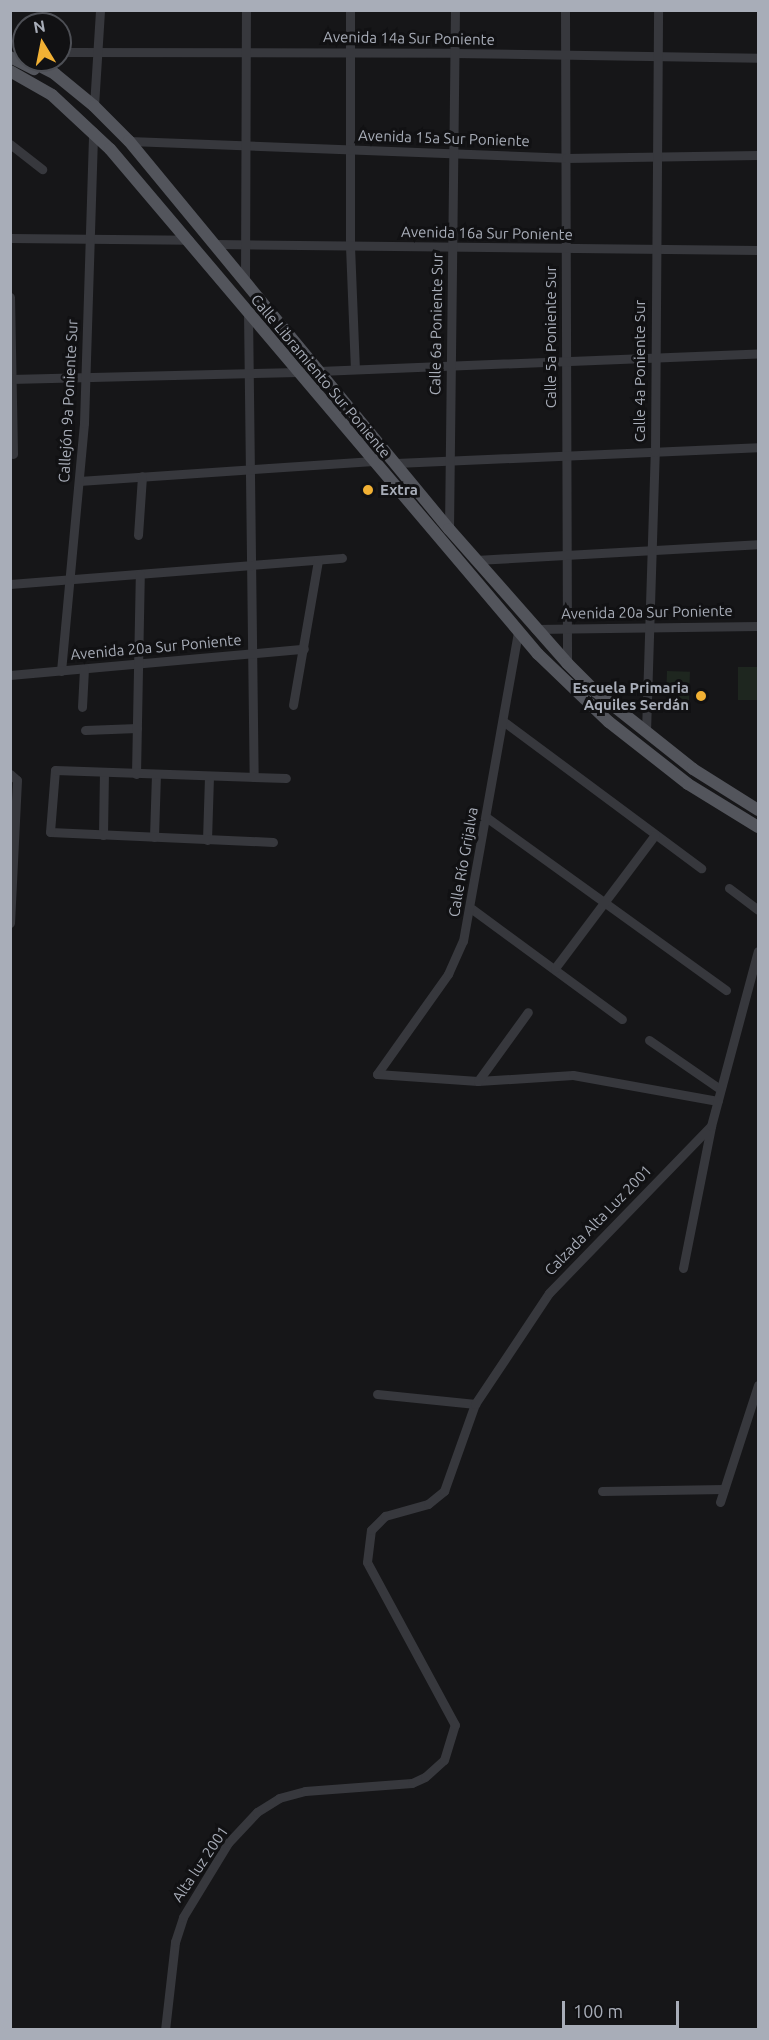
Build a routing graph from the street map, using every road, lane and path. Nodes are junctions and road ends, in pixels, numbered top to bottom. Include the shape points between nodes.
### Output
1 (100, 10) edge
2 (246, 10) edge
3 (350, 10) edge
4 (455, 10) edge
5 (566, 10) edge
6 (658, 10) edge
7 (98, 51) junction
8 (72, 52) edge
9 (246, 52) junction
10 (350, 52) junction
11 (454, 53) junction
12 (566, 55) junction
13 (658, 57) junction
14 (759, 58) edge
15 (10, 71) edge
16 (35, 72) edge
17 (40, 72) edge
18 (51, 72) edge
19 (94, 106) junction
20 (93, 131) junction
21 (129, 141) junction
22 (10, 144) edge
23 (246, 145) junction
24 (352, 149) junction
25 (453, 154) junction
26 (759, 155) edge
27 (566, 158) junction
28 (657, 158) junction
29 (42, 169) dead end
30 (10, 238) edge
31 (89, 239) junction
32 (189, 240) junction
33 (247, 244) junction
34 (350, 246) junction
35 (217, 248) junction
36 (452, 248) junction
37 (566, 248) junction
38 (656, 250) junction
39 (759, 250) edge
40 (204, 258) junction
41 (245, 282) junction
42 (10, 297) edge
43 (248, 312) junction
44 (759, 353) edge
45 (655, 357) junction
46 (566, 361) junction
47 (451, 366) junction
48 (356, 369) junction
49 (319, 371) junction
50 (298, 372) junction
51 (248, 375) junction
52 (11, 379) edge
53 (86, 379) junction
54 (759, 447) edge
55 (655, 452) junction
56 (13, 454) dead end
57 (566, 456) junction
58 (373, 461) junction
59 (450, 461) junction
60 (396, 464) junction
61 (251, 468) junction
62 (142, 476) junction
63 (79, 481) junction
64 (449, 529) junction
65 (138, 535) dead end
66 (759, 544) edge
67 (652, 550) junction
68 (567, 554) junction
69 (342, 558) dead end
70 (318, 560) junction
71 (476, 560) junction
72 (252, 565) junction
73 (140, 574) junction
74 (70, 581) junction
75 (10, 584) edge
76 (759, 626) edge
77 (649, 627) junction
78 (567, 628) junction
79 (535, 629) junction
80 (518, 631) junction
81 (304, 649) junction
82 (252, 654) junction
83 (567, 663) junction
84 (137, 664) junction
85 (84, 669) junction
86 (60, 671) junction
87 (10, 675) edge
88 (293, 705) dead end
89 (82, 707) dead end
90 (503, 721) junction
91 (137, 728) junction
92 (85, 730) dead end
93 (646, 732) junction
94 (104, 773) junction
95 (136, 774) junction
96 (156, 775) junction
97 (209, 776) junction
98 (14, 777) edge
99 (254, 777) junction
100 (286, 778) dead end
101 (759, 810) edge
102 (486, 817) junction
103 (759, 827) edge
104 (13, 831) edge
105 (103, 835) junction
106 (654, 835) junction
107 (154, 837) junction
108 (207, 840) junction
109 (273, 843) dead end
110 (701, 868) dead end
111 (729, 888) dead end
112 (606, 902) junction
113 (472, 909) junction
114 (759, 910) edge
115 (11, 914) edge
116 (10, 923) edge
117 (759, 951) edge
118 (555, 968) junction
119 (726, 990) dead end
120 (528, 1012) dead end
121 (622, 1019) dead end
122 (649, 1040) dead end
123 (478, 1081) junction
124 (720, 1089) junction
125 (718, 1101) junction
126 (711, 1126) junction
127 (683, 1268) dead end
128 (759, 1385) edge
129 (377, 1394) dead end
130 (475, 1404) junction
131 (724, 1489) junction
132 (602, 1491) dead end
133 (720, 1502) dead end
134 (455, 1725) joint
135 (165, 2030) edge

1 - 7 street
2 - 9 street
3 - 10 street
4 - 11 street, Calle 6a Poniente Sur
5 - 12 street, Calle 5a Poniente Sur
6 - 13 street, Calle 4a Poniente Sur
7 - 8 street, Avenida 14a Sur Poniente
7 - 9 street, Avenida 14a Sur Poniente
7 - 19 street
9 - 10 street, Avenida 14a Sur Poniente
9 - 23 street
10 - 11 street, Avenida 14a Sur Poniente
10 - 24 street
11 - 12 street, Avenida 14a Sur Poniente
11 - 25 street, Calle 6a Poniente Sur
12 - 13 street, Avenida 14a Sur Poniente
12 - 27 street, Calle 5a Poniente Sur
13 - 14 street, Avenida 14a Sur Poniente
13 - 28 street, Calle 4a Poniente Sur
15 - 20 main road, Calle Libramiento Sur Poniente via 52,95
16 - 40 main road, Calle Libramiento Sur Poniente via 112,140 199,245
17 - 35 main road, Calle Libramiento Sur Poniente via 112,132 204,242
18 - 19 main road, Calle Libramiento Sur Poniente
19 - 21 main road, Calle Libramiento Sur Poniente
20 - 31 street, Callejón 9a Poniente Sur
20 - 32 main road, Calle Libramiento Sur Poniente
21 - 23 street, Avenida 15a Sur Poniente
21 - 35 main road, Calle Libramiento Sur Poniente
22 - 29 street
23 - 24 street, Avenida 15a Sur Poniente
23 - 33 street
24 - 25 street, Avenida 15a Sur Poniente
24 - 34 street
25 - 27 street, Avenida 15a Sur Poniente
25 - 36 street, Calle 6a Poniente Sur
26 - 28 street, Avenida 15a Sur Poniente
27 - 28 street, Avenida 15a Sur Poniente
27 - 37 street, Calle 5a Poniente Sur
28 - 38 street, Calle 4a Poniente Sur
30 - 31 street
31 - 32 street
31 - 53 street, Callejón 9a Poniente Sur
32 - 40 main road, Calle Libramiento Sur Poniente
33 - 34 street, Avenida 16a Sur Poniente
33 - 35 street, Avenida 16a Sur Poniente
33 - 41 street
34 - 36 street, Avenida 16a Sur Poniente
34 - 48 street
35 - 41 main road, Calle Libramiento Sur Poniente
36 - 37 street, Avenida 16a Sur Poniente
36 - 47 street, Calle 6a Poniente Sur
37 - 38 street, Avenida 16a Sur Poniente
37 - 46 street, Calle 5a Poniente Sur
38 - 39 street, Avenida 16a Sur Poniente
38 - 45 street, Calle 4a Poniente Sur
40 - 43 main road, Calle Libramiento Sur Poniente
41 - 49 main road, Calle Libramiento Sur Poniente
42 - 52 street
43 - 50 main road, Calle Libramiento Sur Poniente
43 - 51 street
44 - 45 street
45 - 46 street
45 - 55 street, Calle 4a Poniente Sur
46 - 47 street
46 - 57 street, Calle 5a Poniente Sur
47 - 48 street
47 - 59 street, Calle 6a Poniente Sur
48 - 49 street
49 - 60 main road, Calle Libramiento Sur Poniente
50 - 51 street
50 - 58 main road, Calle Libramiento Sur Poniente
51 - 53 street
51 - 61 street
52 - 53 street
52 - 56 street
53 - 63 street, Callejón 9a Poniente Sur
54 - 55 street
55 - 57 street
55 - 67 street, Calle 4a Poniente Sur
57 - 59 street
57 - 68 street, Calle 5a Poniente Sur
58 - 61 street
58 - 80 main road, Calle Libramiento Sur Poniente
59 - 60 street
59 - 64 street, Calle 6a Poniente Sur
60 - 64 main road, Calle Libramiento Sur Poniente
61 - 62 street
61 - 72 street
62 - 63 street
62 - 65 street
63 - 74 street, Callejón 9a Poniente Sur
64 - 71 main road, Calle Libramiento Sur Poniente
66 - 67 street
67 - 68 street
67 - 77 street, Calle 4a Poniente Sur
68 - 71 street
68 - 78 street, Calle 5a Poniente Sur
69 - 70 street
70 - 72 street
70 - 81 street
71 - 79 main road, Calle Libramiento Sur Poniente
72 - 73 street
72 - 82 street
73 - 74 street
73 - 84 street
74 - 75 street
74 - 86 street, Callejón 9a Poniente Sur
76 - 77 street, Avenida 20a Sur Poniente
77 - 78 street, Avenida 20a Sur Poniente
77 - 93 street, Calle 4a Poniente Sur
78 - 79 street, Avenida 20a Sur Poniente
78 - 83 street, Calle 5a Poniente Sur
79 - 83 main road, Calle Libramiento Sur Poniente
80 - 90 street, Calle Río Grijalva
80 - 103 main road, Calle Libramiento Sur Poniente via 609,722 688,784
81 - 82 street, Avenida 20a Sur Poniente
81 - 88 street
82 - 84 street, Avenida 20a Sur Poniente
82 - 99 street
83 - 93 main road, Calle Libramiento Sur Poniente
84 - 85 street, Avenida 20a Sur Poniente
84 - 91 street
85 - 86 street, Avenida 20a Sur Poniente
85 - 89 street
86 - 87 street, Avenida 20a Sur Poniente
90 - 102 street, Calle Río Grijalva
90 - 106 street
91 - 92 street
91 - 95 street
93 - 101 main road, Calle Libramiento Sur Poniente via 693,769
94 - 95 street
94 - 105 street
94 - 105 street via 55,770 50,832
95 - 96 street
96 - 97 street
96 - 107 street
97 - 99 street
97 - 108 street
98 - 104 street
99 - 100 street
102 - 112 street
102 - 113 street, Calle Río Grijalva
104 - 115 street
105 - 107 street
106 - 110 street
106 - 112 street
107 - 108 street
108 - 109 street
111 - 114 street
112 - 118 street
112 - 119 street
113 - 118 street
113 - 123 street, Calle Río Grijalva via 463,941 447,974 377,1074
115 - 116 street
117 - 124 street, Calzada Alta Luz 2001
118 - 121 street
120 - 123 street
122 - 124 street
123 - 125 street via 573,1075
124 - 125 street, Calzada Alta Luz 2001
125 - 126 street, Calzada Alta Luz 2001
126 - 127 street
126 - 130 street, Calzada Alta Luz 2001 via 549,1293
128 - 131 street
129 - 130 street
130 - 134 street, Calzada Alta Luz 2001 via 444,1491 428,1504 386,1516 371,1530 366,1547 367,1562
131 - 132 street
131 - 133 street
134 - 135 street, Alta luz 2001 via 444,1760 425,1778 305,1791 279,1798 258,1812 228,1843 183,1917 175,1942

